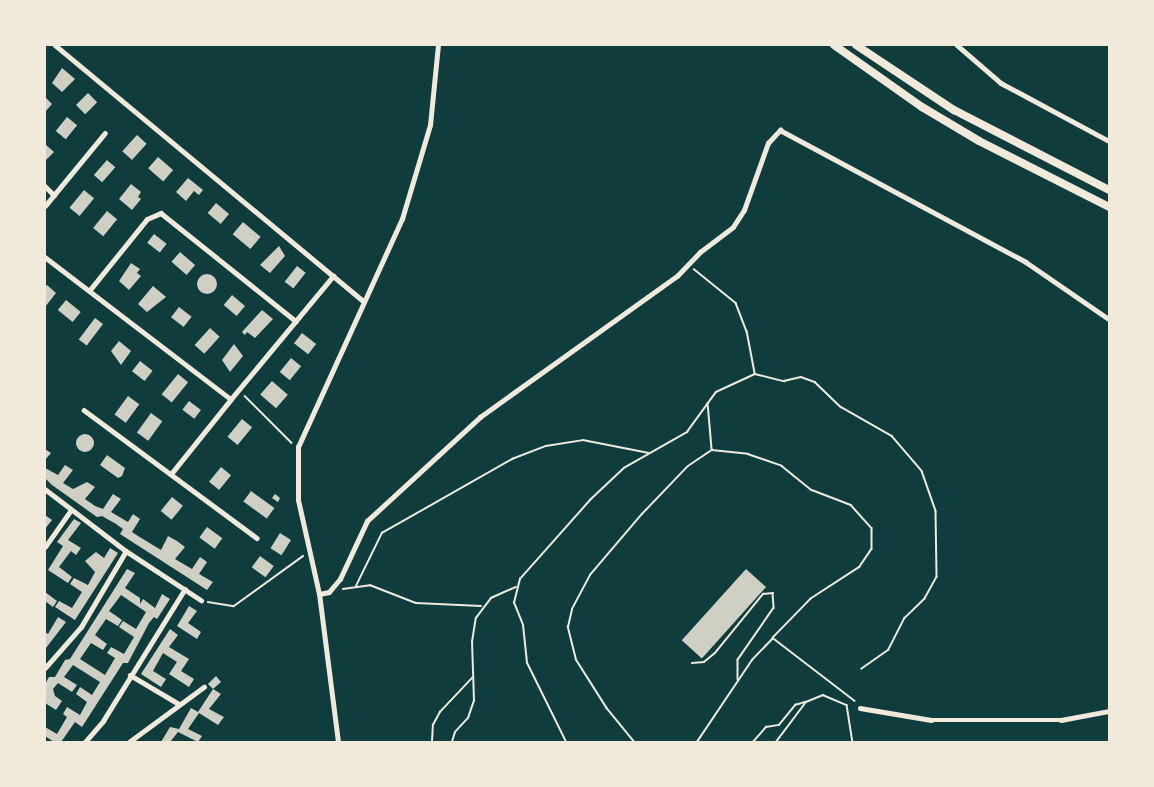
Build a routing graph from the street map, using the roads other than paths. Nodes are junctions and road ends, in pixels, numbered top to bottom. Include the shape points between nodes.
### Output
1 (55, 45) edge
2 (438, 45) edge
3 (834, 45) edge
4 (856, 45) edge
5 (957, 45) edge
6 (105, 133) dead end
7 (1109, 141) edge
8 (45, 186) edge
9 (1109, 190) edge
10 (54, 195) junction
11 (45, 206) edge
12 (1109, 207) edge
13 (45, 257) edge
14 (333, 276) junction
15 (89, 291) junction
16 (363, 301) junction
17 (1109, 319) edge
18 (296, 321) junction
19 (231, 399) junction
20 (84, 410) dead end
21 (171, 474) junction
22 (45, 489) edge
23 (71, 510) junction
24 (257, 538) dead end
25 (45, 547) edge
26 (126, 551) junction
27 (185, 589) junction
28 (319, 594) junction
29 (201, 600) road end
30 (45, 668) edge
31 (130, 675) junction
32 (204, 687) dead end
33 (179, 704) junction
34 (860, 708) dead end
35 (1109, 711) edge
36 (85, 742) edge
37 (129, 742) edge
38 (338, 742) edge

1 - 14 street
2 - 16 street via 430,124 402,219
3 - 12 highway via 922,107 979,141
4 - 9 highway via 954,110
5 - 7 street via 1001,83
6 - 10 street
8 - 10 street
10 - 11 street
13 - 15 street
14 - 16 street
14 - 18 street
15 - 18 street via 147,219 160,213
15 - 19 street
16 - 28 street via 298,447 298,500
17 - 28 street via 1026,262 780,130 768,143 739,219 689,266 480,417 367,521 340,579 329,592
18 - 19 street
19 - 21 street
20 - 21 street
21 - 24 street
22 - 23 street
23 - 25 street
23 - 26 street
26 - 27 street
26 - 30 street via 81,627
27 - 29 street
27 - 31 street
28 - 38 street
31 - 33 street
31 - 36 street
32 - 33 street
33 - 37 street via 154,728
34 - 35 street via 930,720 1061,720

